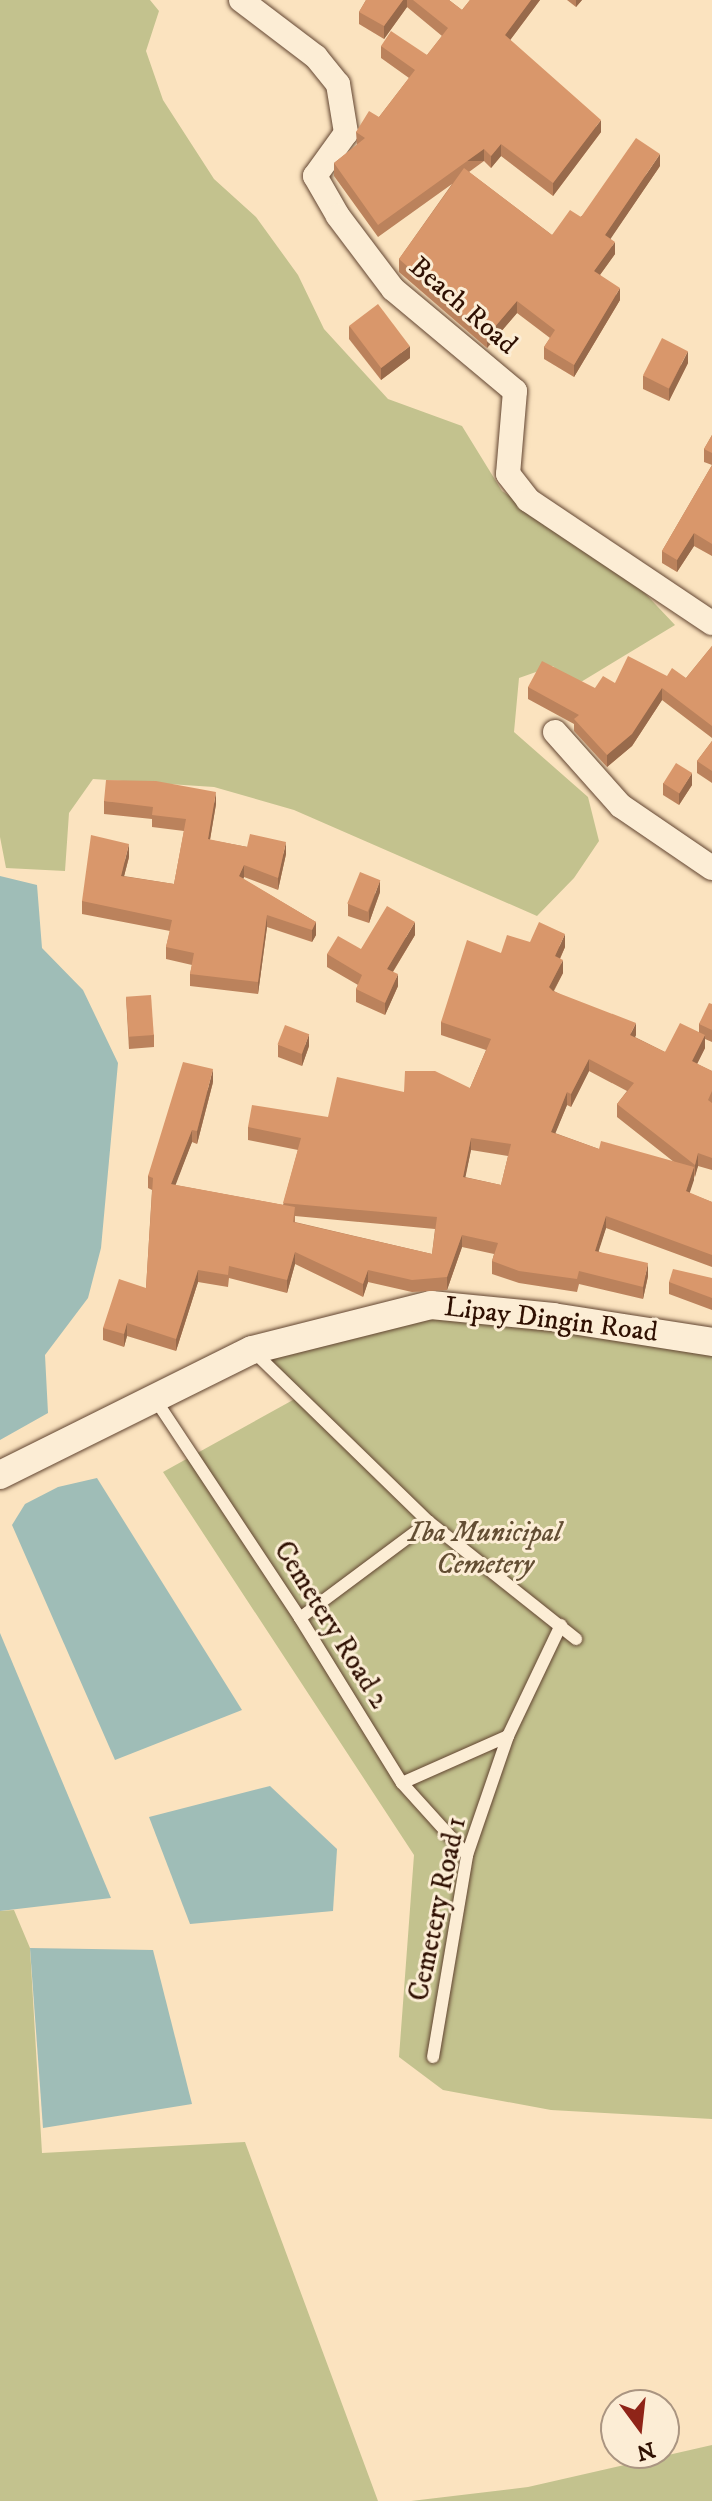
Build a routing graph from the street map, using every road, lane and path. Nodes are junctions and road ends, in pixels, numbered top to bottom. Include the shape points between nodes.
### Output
1 (241, 0) edge
2 (712, 623) edge
3 (555, 732) dead end
4 (712, 868) edge
5 (712, 1342) edge
6 (252, 1350) junction
7 (154, 1398) junction
8 (0, 1475) edge
9 (429, 1522) junction
10 (300, 1618) junction
11 (561, 1625) junction
12 (576, 1639) dead end
13 (508, 1736) junction
14 (402, 1783) junction
15 (467, 1855) junction
16 (433, 2057) dead end

1 - 2 street, Beach Road via 316,57 338,84 346,133 315,176 338,216 393,289 515,391 508,474 528,500
3 - 4 street via 621,806
5 - 6 street, Lipay Dingin Road via 553,1317 431,1305
6 - 7 street, Lipay Dingin Road
6 - 9 lane
7 - 8 street, Lipay Dingin Road
7 - 10 lane, Cemetery Road 2
9 - 10 lane
9 - 11 lane
10 - 14 lane, Cemetery Road 2
11 - 12 lane
11 - 13 lane, Cemetery Road 1
13 - 14 lane
13 - 15 lane, Cemetery Road 1
14 - 15 lane, Cemetery Road 2
15 - 16 lane, Cemetery Road 1

